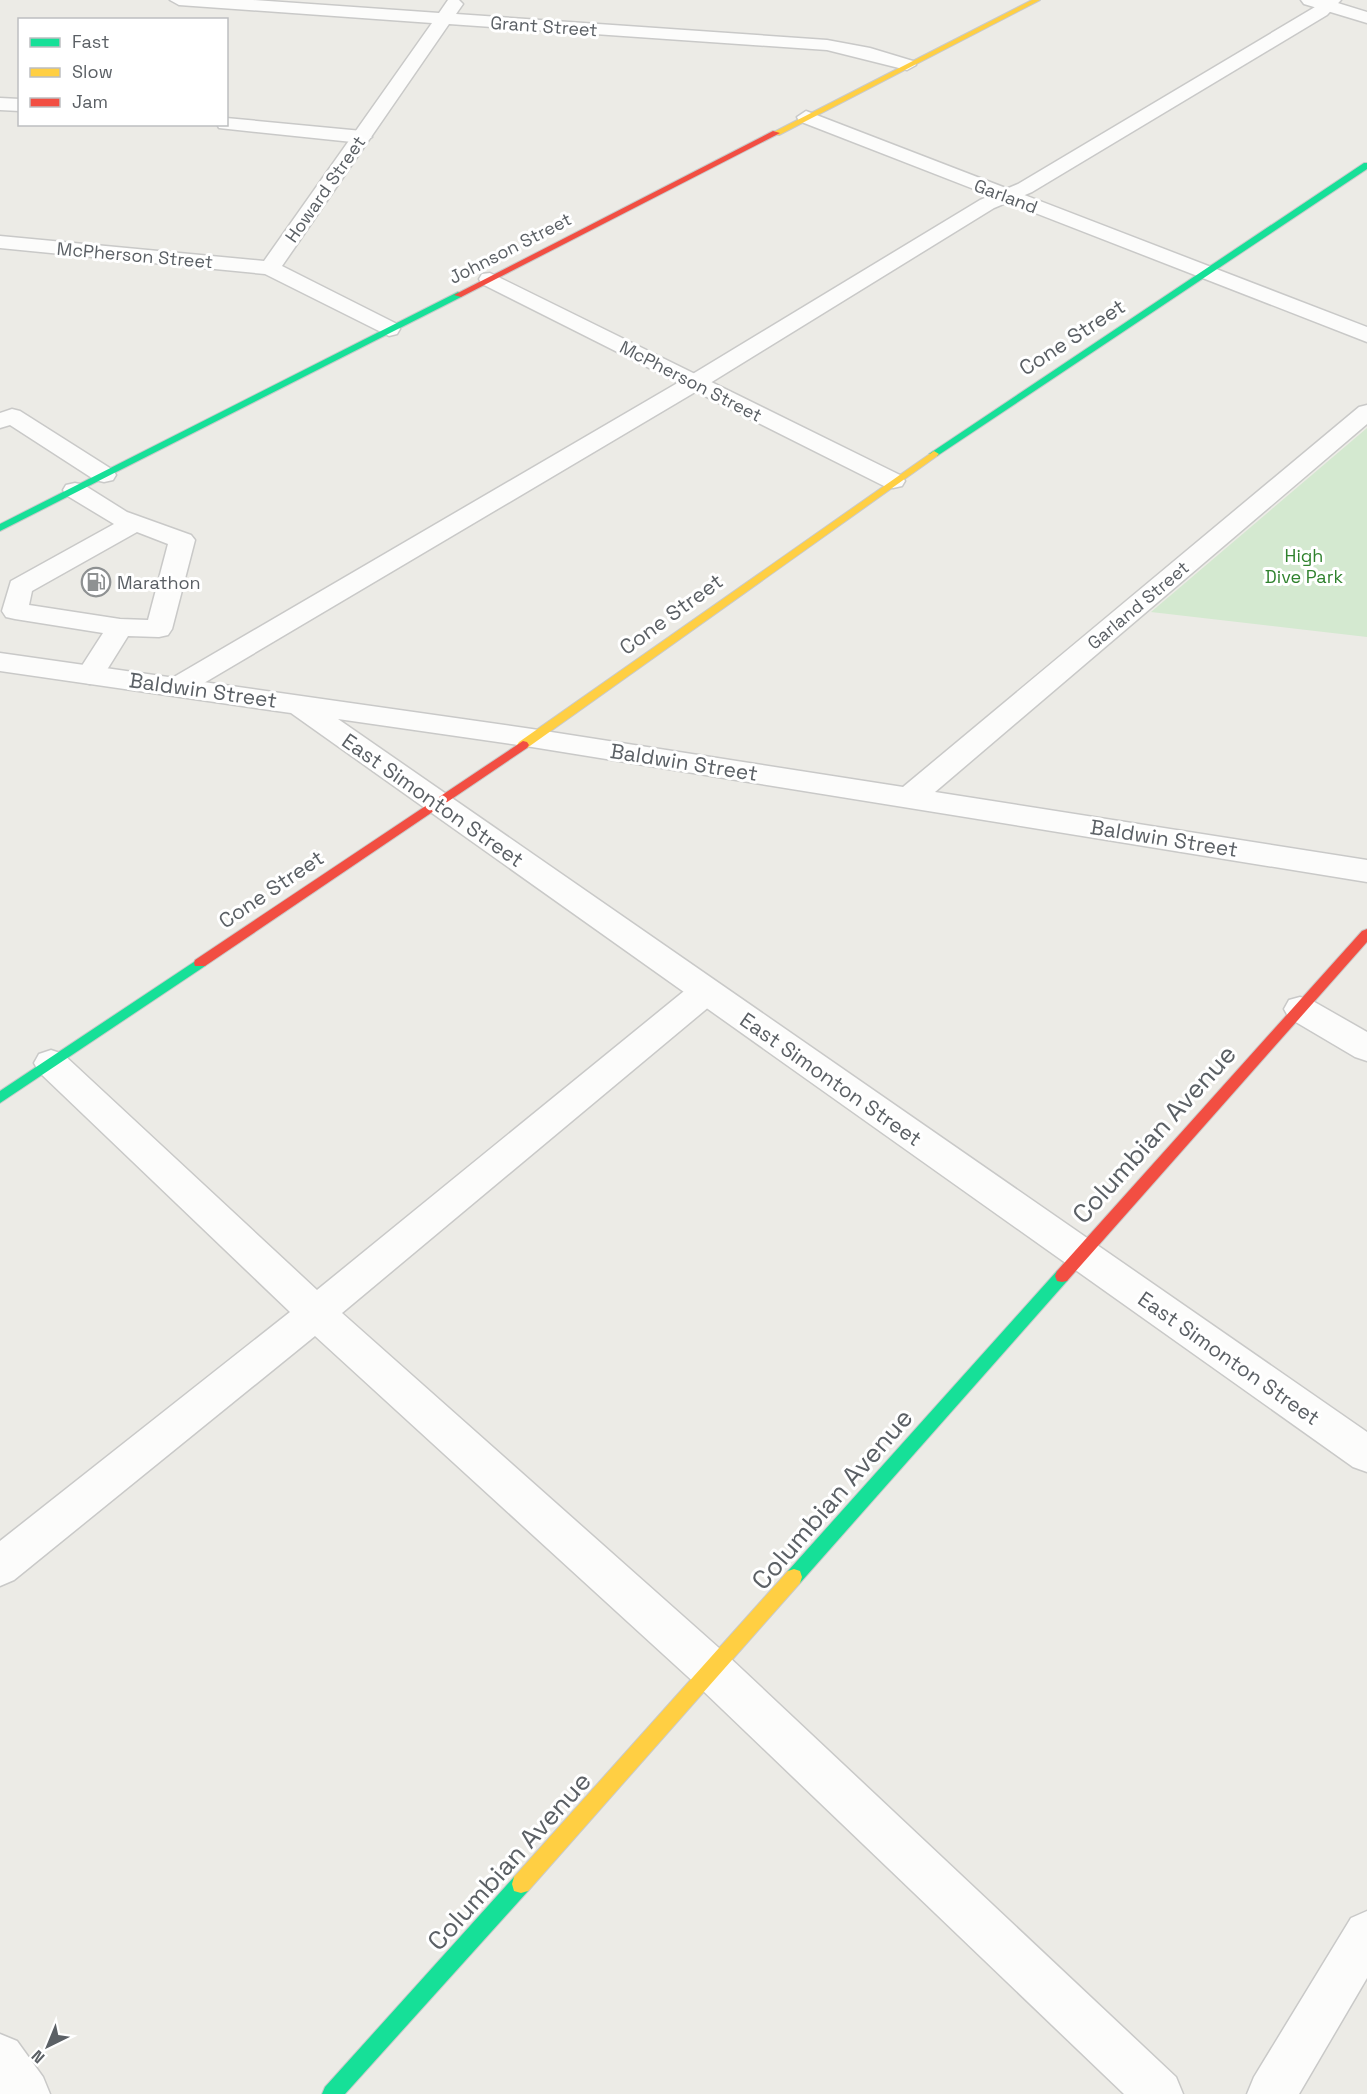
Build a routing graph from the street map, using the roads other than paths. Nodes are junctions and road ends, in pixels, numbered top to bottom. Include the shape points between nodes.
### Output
1 (179, 0) edge
2 (457, 0) edge
3 (1037, 0) edge
4 (1323, 2) edge
5 (1367, 18) edge
6 (444, 19) junction
7 (907, 65) junction
8 (0, 104) edge
9 (18, 105) edge
10 (806, 117) junction
11 (228, 124) edge
12 (362, 137) junction
13 (1367, 165) edge
14 (1005, 196) junction
15 (0, 243) edge
16 (270, 268) junction
17 (1206, 274) junction
18 (490, 279) junction
19 (389, 329) junction
20 (1367, 335) edge
21 (694, 383) junction
22 (1367, 412) edge
23 (0, 422) edge
24 (104, 476) junction
25 (893, 481) junction
26 (75, 489) junction
27 (135, 523) junction
28 (0, 528) edge
29 (120, 627) junction
30 (0, 662) edge
31 (90, 675) junction
32 (177, 687) junction
33 (296, 703) junction
34 (532, 738) junction
35 (909, 798) junction
36 (437, 802) junction
37 (1367, 871) edge
38 (1367, 934) edge
39 (705, 992) junction
40 (1300, 1009) junction
41 (1367, 1048) edge
42 (51, 1063) junction
43 (0, 1098) edge
44 (1080, 1253) junction
45 (316, 1313) junction
46 (1367, 1454) edge
47 (0, 1566) edge
48 (713, 1671) junction
49 (1367, 1934) edge
50 (0, 2058) edge
51 (26, 2094) edge
52 (332, 2094) edge
53 (1159, 2094) edge
54 (1271, 2094) edge

1 - 6 street, Grant Street
2 - 6 street, Howard Street
3 - 7 street, Johnson Street
4 - 5 street
4 - 14 street via 1035,182
6 - 7 street, Grant Street via 827,45
6 - 12 street, Howard Street
7 - 10 street, Johnson Street
8 - 9 street
10 - 14 street, Garland
10 - 18 street, Johnson Street
11 - 12 street
12 - 16 street, Howard Street
13 - 17 street, Cone Street
14 - 17 street, Garland
14 - 21 street
15 - 16 street, McPherson Street
16 - 19 street
17 - 20 street
17 - 25 street, Cone Street
18 - 19 street, Johnson Street
18 - 21 street, McPherson Street
19 - 24 street, Johnson Street
21 - 25 street, McPherson Street
21 - 32 street
22 - 35 street, Garland Street
23 - 24 street via 12,416
24 - 26 street, Johnson Street
25 - 34 street, Cone Street
26 - 27 street via 118,517
26 - 28 street, Johnson Street
27 - 29 street via 182,540 159,628
27 - 29 street via 100,547 20,587 15,611 84,616
29 - 31 street
30 - 31 street, Baldwin Street
31 - 32 street, Baldwin Street
32 - 33 street, Baldwin Street
33 - 34 street, Baldwin Street
33 - 36 street, East Simonton Street
34 - 35 street, Baldwin Street
34 - 36 street, Cone Street
35 - 37 street, Baldwin Street
36 - 39 street, East Simonton Street
36 - 42 street, Cone Street
38 - 40 street, Columbian Avenue
39 - 44 street, East Simonton Street
39 - 45 street
40 - 41 street
40 - 44 street, Columbian Avenue
42 - 43 street, Cone Street
42 - 45 street
44 - 46 street, East Simonton Street
44 - 48 street, Columbian Avenue
45 - 47 street
45 - 48 street
48 - 52 street, Columbian Avenue
48 - 53 street
49 - 54 street
50 - 51 street

